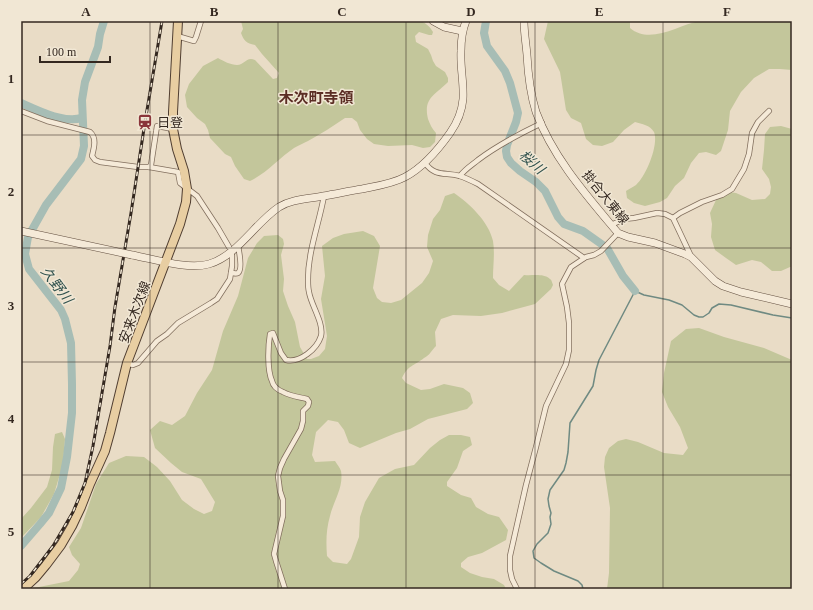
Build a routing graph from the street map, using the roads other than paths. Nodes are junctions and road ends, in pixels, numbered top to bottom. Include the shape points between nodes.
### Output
1 (178, 21) edge
2 (201, 21) edge
3 (433, 21) edge
4 (466, 21) edge
5 (524, 21) edge
6 (462, 31) junction
7 (177, 36) junction
8 (21, 111) edge
9 (769, 111) dead end
10 (542, 123) junction
11 (173, 129) junction
12 (425, 163) junction
13 (149, 167) junction
14 (460, 176) junction
15 (187, 189) junction
16 (324, 196) junction
17 (673, 218) junction
18 (612, 225) junction
19 (21, 231) edge
20 (618, 233) junction
21 (238, 246) junction
22 (229, 247) dead end
23 (232, 255) dead end
24 (690, 257) junction
25 (584, 258) junction
26 (166, 262) junction
27 (231, 273) junction
28 (792, 304) edge
29 (127, 364) junction
30 (23, 589) edge
31 (284, 589) edge
32 (517, 589) edge

1 - 7 main road, 安来木次線
2 - 7 street via 194,41
3 - 6 street via 444,27
4 - 6 street
5 - 10 street, 掛合大東線 via 531,91
6 - 12 street via 461,109 450,132
7 - 11 main road, 安来木次線
8 - 13 street via 90,132 95,139 92,156 95,160 138,168
9 - 17 street via 752,133 746,161 732,189
10 - 14 street via 491,150
10 - 18 street, 掛合大東線 via 565,165
11 - 13 street via 157,126
11 - 15 main road, 安来木次線
12 - 14 street via 434,172
12 - 16 street via 392,183
13 - 15 street via 178,172 180,183
14 - 25 street via 478,184
15 - 22 street via 196,196
15 - 26 main road, 安来木次線 via 180,224
16 - 21 street via 295,200 280,207
16 - 31 street via 308,270 308,291 321,329 319,341 312,350 299,359 290,361 281,353 273,333 270,334 269,342 269,371 272,382 284,393 307,399 309,402 303,411 302,429 284,459 278,476 283,516 274,554
17 - 18 street via 657,213 624,219
17 - 24 street
18 - 20 street, 掛合大東線
19 - 26 street, bridge
20 - 24 street, 掛合大東線 via 655,243
20 - 25 street via 598,253
21 - 26 street via 224,257 202,266
21 - 27 street via 240,269 236,274
23 - 27 street
24 - 28 street, 掛合大東線 via 723,286
25 - 32 street via 571,267 562,284 569,323 569,350 566,364 546,406 510,556 510,570
26 - 29 main road, 安来木次線
27 - 29 street via 230,279 216,299 178,323 157,341 138,363
29 - 30 main road, 安来木次線 via 105,451 72,526 46,565

